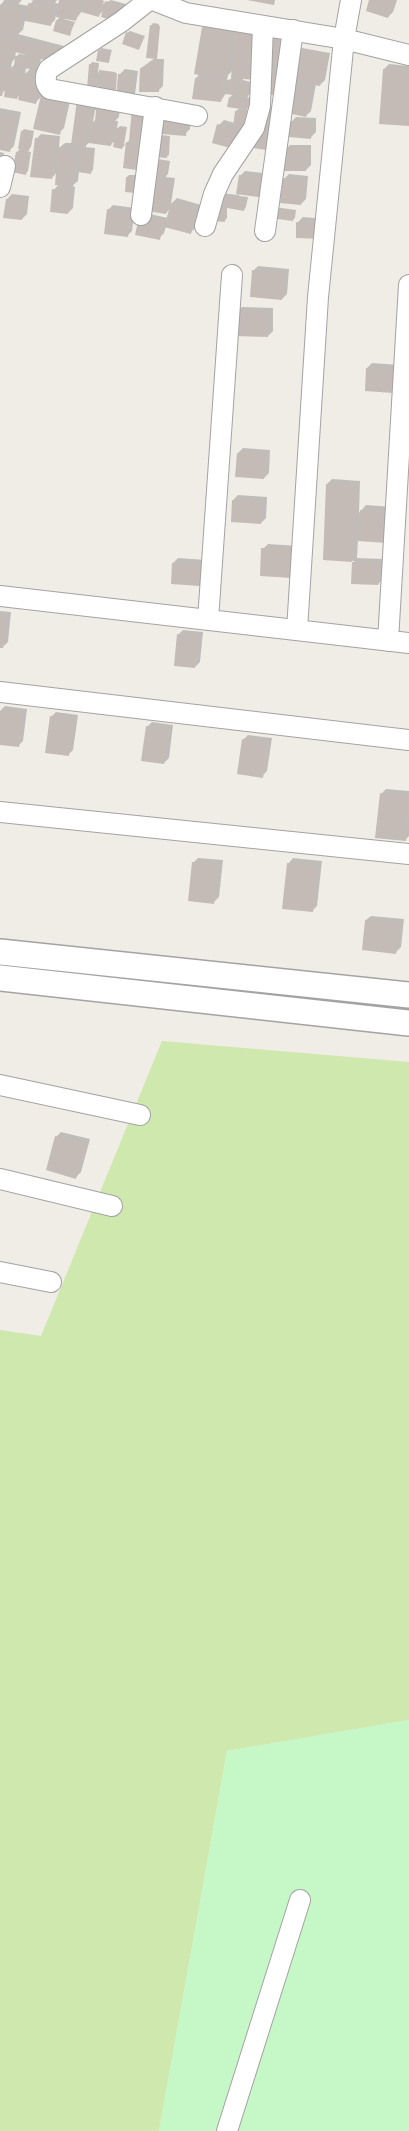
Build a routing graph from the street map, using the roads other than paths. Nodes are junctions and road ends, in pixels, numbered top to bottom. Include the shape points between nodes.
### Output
1 (149, 0) edge
2 (154, 0) edge
3 (351, 0) edge
4 (263, 26) junction
5 (293, 30) junction
6 (344, 39) junction
7 (409, 55) edge
8 (155, 107) junction
9 (197, 116) dead end
10 (5, 166) dead end
11 (0, 187) edge
12 (141, 215) dead end
13 (204, 226) dead end
14 (265, 232) dead end
15 (232, 275) dead end
16 (409, 285) edge
17 (407, 329) edge
18 (0, 596) edge
19 (208, 620) junction
20 (297, 630) junction
21 (388, 641) junction
22 (409, 643) edge
23 (0, 692) edge
24 (409, 740) edge
25 (0, 812) edge
26 (409, 854) edge
27 (0, 952) edge
28 (0, 978) edge
29 (409, 995) edge
30 (409, 1023) edge
31 (0, 1085) edge
32 (140, 1115) dead end
33 (0, 1179) edge
34 (112, 1206) dead end
35 (0, 1272) edge
36 (51, 1282) dead end
37 (300, 1900) dead end
38 (227, 2131) edge

1 - 8 street via 49,69 46,83 50,89
2 - 4 street via 186,13
3 - 6 street
4 - 5 street
4 - 13 street via 260,106 254,128 223,174
5 - 6 street
5 - 14 street
6 - 7 street
6 - 20 street via 318,297
8 - 9 street
8 - 12 street
10 - 11 street
15 - 19 street
16 - 17 street
17 - 21 street
18 - 19 street
19 - 20 street
20 - 21 street
21 - 22 street
23 - 24 street
25 - 26 street
27 - 29 street
28 - 30 street
31 - 32 street
33 - 34 street
35 - 36 street
37 - 38 street

